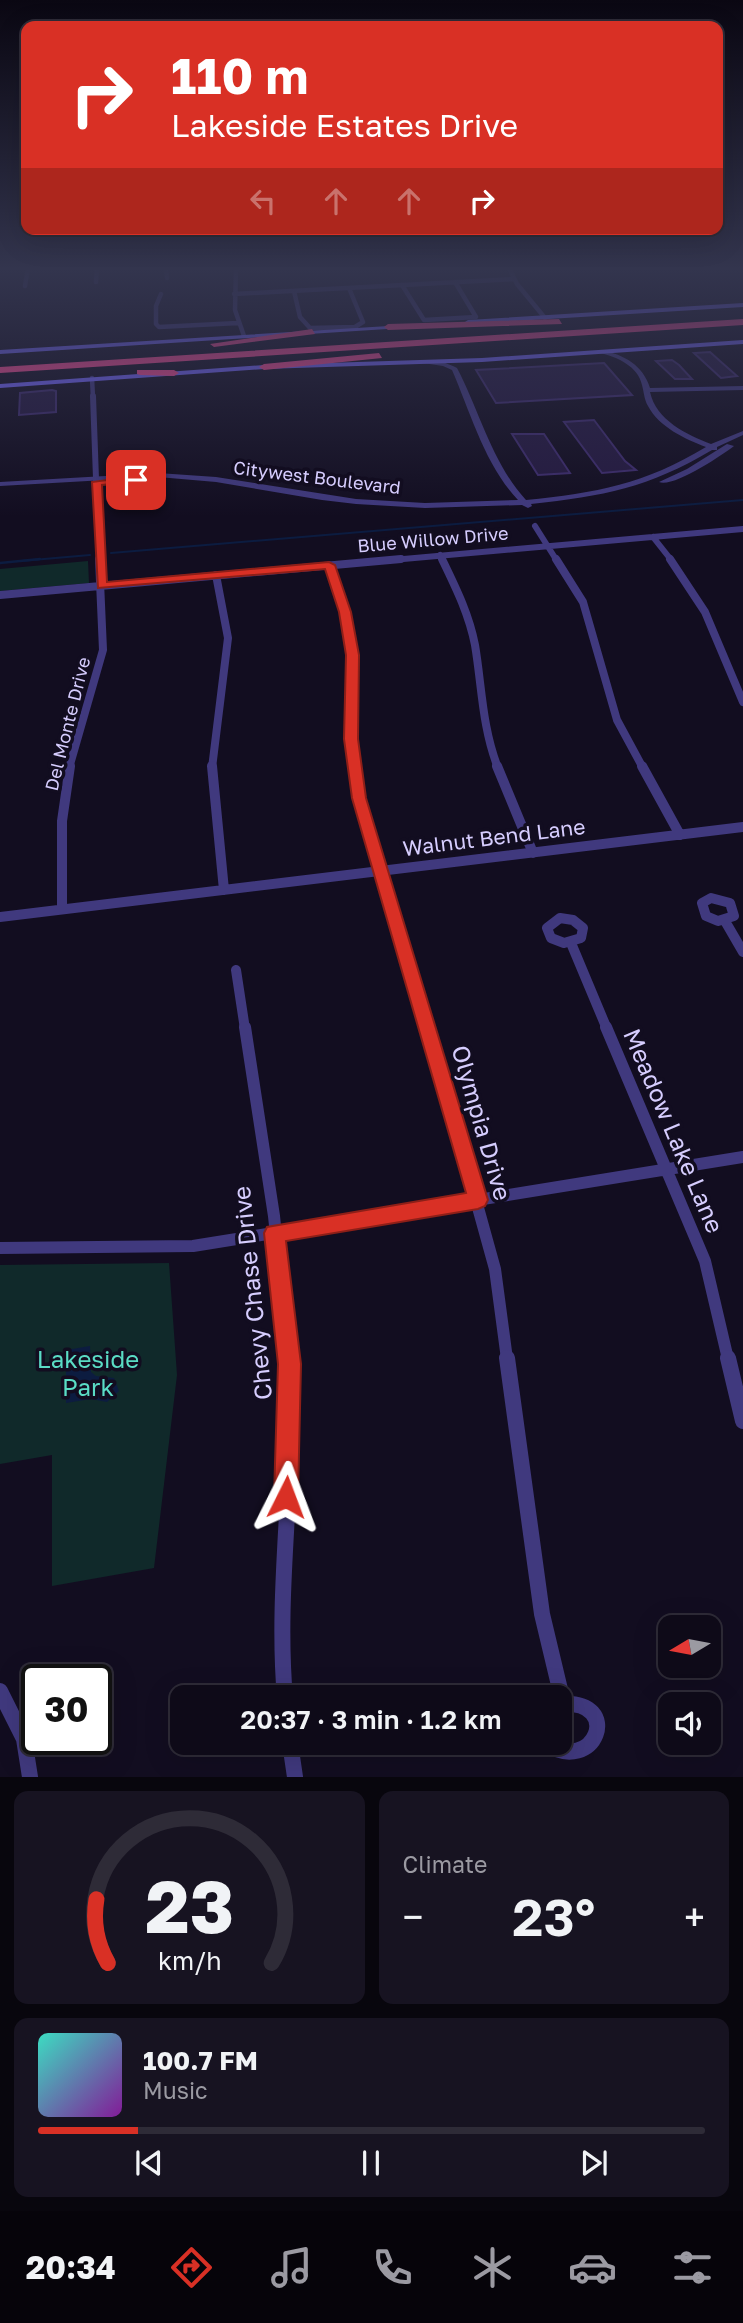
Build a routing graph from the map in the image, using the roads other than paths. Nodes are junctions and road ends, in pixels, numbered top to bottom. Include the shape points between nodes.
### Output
1 (146, 351) edge
2 (228, 351) edge
3 (277, 351) edge
4 (426, 351) edge
5 (617, 351) edge
6 (629, 351) edge
7 (602, 352) junction
8 (622, 357) junction
9 (468, 360) junction
10 (422, 362) junction
11 (40, 363) junction
12 (264, 367) junction
13 (0, 368) edge
14 (455, 369) junction
15 (174, 373) junction
16 (0, 377) edge
17 (92, 378) junction
18 (0, 386) edge
19 (743, 390) edge
20 (646, 392) junction
21 (743, 433) edge
22 (743, 440) edge
23 (710, 447) junction
24 (721, 450) junction
25 (97, 480) junction
26 (0, 486) edge
27 (514, 491) joint
28 (522, 504) junction
29 (535, 526) dead end
30 (743, 529) edge
31 (653, 537) junction
32 (548, 546) junction
33 (440, 555) junction
34 (329, 565) junction
35 (216, 575) junction
36 (102, 586) junction
37 (0, 595) edge
38 (743, 702) edge
39 (743, 827) edge
40 (680, 835) junction
41 (533, 853) junction
42 (380, 871) junction
43 (224, 890) junction
44 (62, 909) junction
45 (0, 917) edge
46 (725, 920) dead end
47 (571, 943) dead end
48 (743, 952) edge
49 (236, 970) dead end
50 (743, 1157) edge
51 (668, 1169) junction
52 (478, 1200) junction
53 (275, 1233) junction
54 (0, 1248) edge
55 (743, 1421) edge
56 (284, 1685) edge
57 (558, 1685) edge
58 (0, 1690) edge
59 (572, 1705) edge
60 (292, 1755) edge
61 (553, 1755) edge
62 (30, 1777) edge
63 (295, 1777) edge

1 - 11 highway
2 - 11 highway
3 - 13 highway
4 - 12 highway
5 - 7 main road
6 - 8 street
7 - 8 street
7 - 9 main road
8 - 20 street via 643,378
9 - 10 main road
9 - 14 street
10 - 12 main road
10 - 14 street
11 - 13 highway
12 - 15 main road
14 - 27 street via 491,454
15 - 16 highway
15 - 17 main road
17 - 18 main road
17 - 25 street, Del Monte Drive
19 - 20 street
20 - 23 street via 654,411 679,433
21 - 23 street, Citywest Boulevard
22 - 24 street, Citywest Boulevard
23 - 24 street
23 - 28 street, Citywest Boulevard via 663,474 630,486
24 - 28 street, Citywest Boulevard via 690,471 644,488 607,498
25 - 26 street, Citywest Boulevard
25 - 28 street, Citywest Boulevard via 196,481 381,509 464,511
25 - 36 street, Del Monte Drive
27 - 28 street
29 - 32 street
30 - 31 street, Blue Willow Drive
31 - 32 street, Blue Willow Drive
31 - 38 street via 705,612
32 - 33 street, Blue Willow Drive
32 - 40 street via 583,602 617,720
33 - 34 street, Blue Willow Drive
33 - 41 street via 467,612 483,722
34 - 35 street, Blue Willow Drive
34 - 42 street, Olympia Drive via 353,655 354,767
35 - 36 street, Blue Willow Drive
35 - 43 street via 228,638 212,758
36 - 37 street, Blue Willow Drive
36 - 44 street, Del Monte Drive via 100,673 69,770 64,804
39 - 40 street, Walnut Bend Lane
40 - 41 street, Walnut Bend Lane
41 - 42 street, Walnut Bend Lane
42 - 43 street, Walnut Bend Lane
42 - 52 street, Olympia Drive
43 - 44 street, Walnut Bend Lane
44 - 45 street, Walnut Bend Lane
46 - 48 street
47 - 51 street, Meadow Lake Lane
49 - 53 street, Chevy Chase Drive
50 - 51 street
51 - 52 street
51 - 55 street, Meadow Lake Lane via 705,1261
52 - 53 street
52 - 57 street, Olympia Drive via 497,1282 542,1614
53 - 54 street via 193,1246
53 - 56 street, Chevy Chase Drive via 289,1364 280,1603
58 - 62 street via 24,1740
59 - 61 street, Olympia Drive via 585,1708 593,1718 598,1730 596,1755 579,1769 567,1768
60 - 63 street

